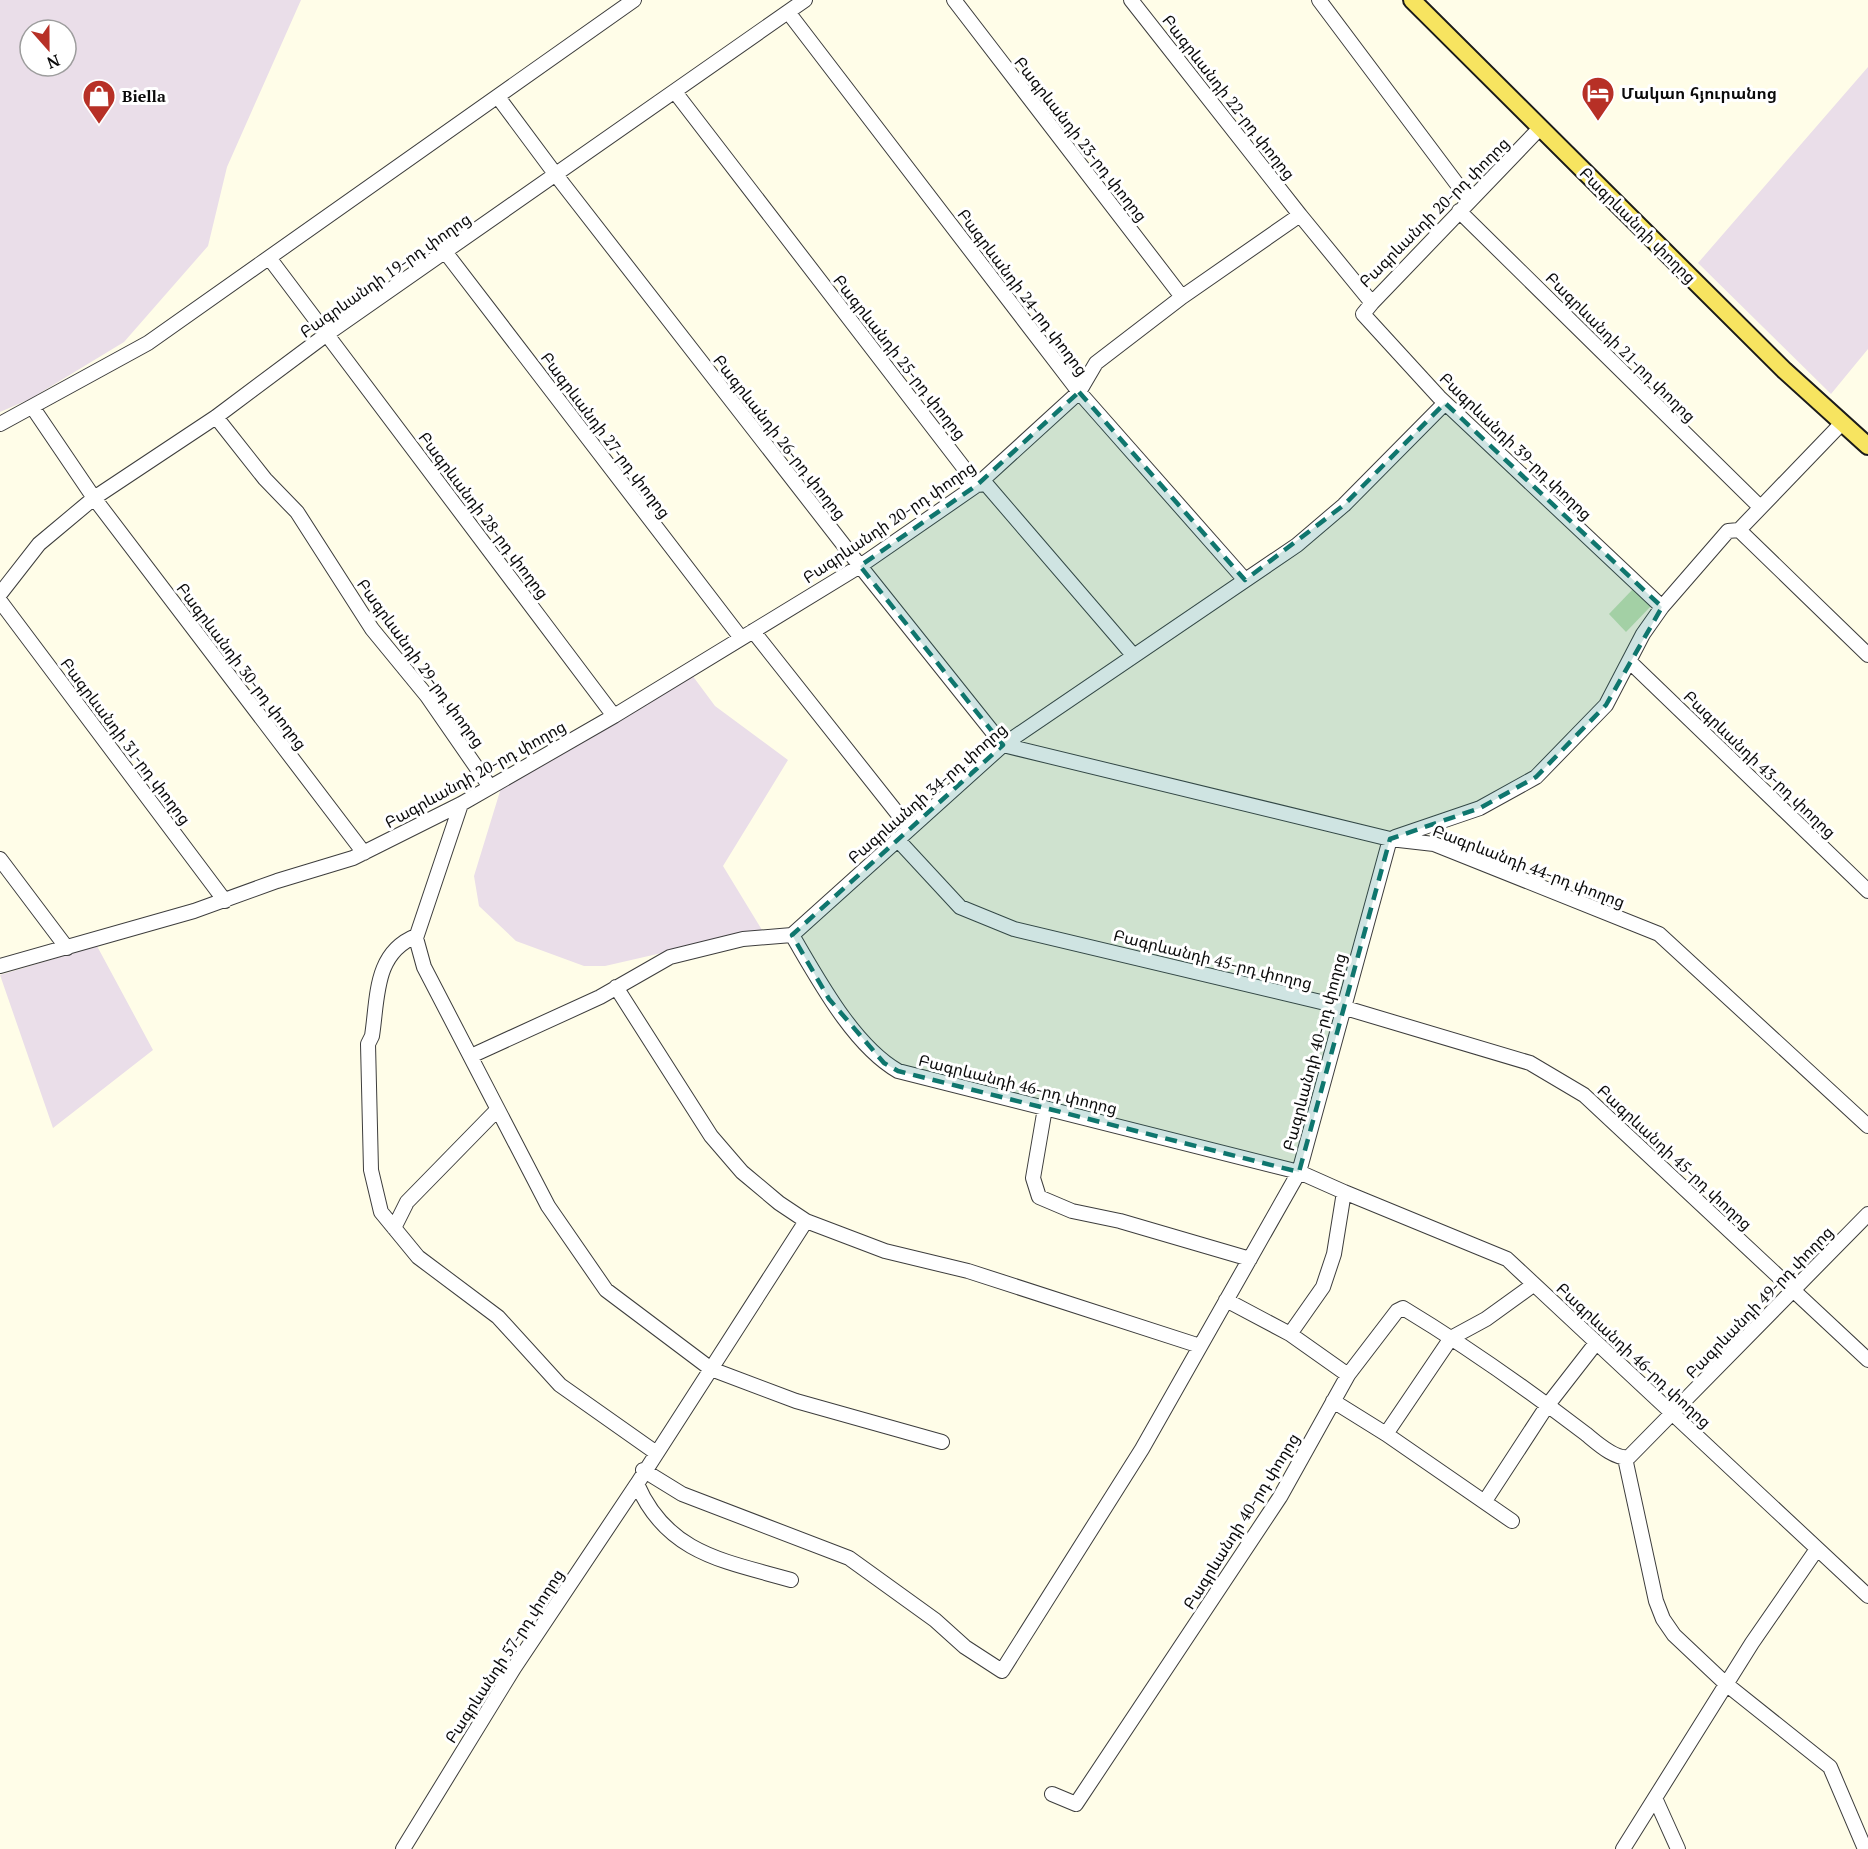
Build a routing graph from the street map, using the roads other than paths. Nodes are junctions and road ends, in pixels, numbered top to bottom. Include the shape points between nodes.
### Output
1 (634, 0) edge
2 (805, 0) edge
3 (954, 0) edge
4 (1131, 0) edge
5 (1319, 0) edge
6 (1412, 0) edge
7 (788, 12) junction
8 (675, 92) junction
9 (498, 97) junction
10 (1540, 128) junction
11 (556, 176) junction
12 (1464, 206) junction
13 (1300, 215) junction
14 (446, 253) junction
15 (270, 259) junction
16 (1182, 297) junction
17 (1371, 303) junction
18 (327, 334) junction
19 (1079, 392) junction
20 (1445, 403) junction
21 (33, 408) junction
22 (216, 417) junction
23 (1842, 423) junction
24 (0, 424) edge
25 (1868, 446) edge
26 (977, 485) junction
27 (94, 498) junction
28 (1760, 507) junction
29 (1739, 530) junction
30 (860, 566) junction
31 (1245, 580) junction
32 (0, 594) edge
33 (0, 601) edge
34 (1662, 607) junction
35 (747, 634) junction
36 (1133, 655) junction
37 (1868, 655) edge
38 (1629, 662) junction
39 (614, 716) junction
40 (1003, 745) junction
41 (490, 787) junction
42 (461, 804) junction
43 (909, 828) junction
44 (897, 839) junction
45 (1390, 839) junction
46 (364, 854) junction
47 (0, 859) edge
48 (1868, 891) edge
49 (225, 901) junction
50 (792, 935) junction
51 (416, 936) junction
52 (67, 948) junction
53 (0, 966) edge
54 (616, 987) junction
55 (1342, 1007) junction
56 (471, 1056) junction
57 (1045, 1108) junction
58 (496, 1111) junction
59 (1868, 1126) edge
60 (1299, 1172) junction
61 (1344, 1192) junction
62 (1868, 1214) edge
63 (806, 1221) junction
64 (394, 1228) junction
65 (1250, 1258) junction
66 (1533, 1284) junction
67 (1794, 1292) junction
68 (1226, 1300) junction
69 (1290, 1334) junction
70 (1451, 1338) junction
71 (1596, 1343) junction
72 (1200, 1346) junction
73 (1868, 1360) edge
74 (711, 1369) junction
75 (1348, 1375) junction
76 (1333, 1401) junction
77 (1547, 1406) junction
78 (1674, 1412) junction
79 (1386, 1434) junction
80 (942, 1442) dead end
81 (655, 1452) junction
82 (1625, 1458) junction
83 (644, 1470) junction
84 (637, 1484) junction
85 (1485, 1501) junction
86 (1512, 1521) dead end
87 (1817, 1549) junction
88 (791, 1580) dead end
89 (1868, 1596) edge
90 (1726, 1684) junction
91 (1052, 1794) dead end
92 (1655, 1798) junction
93 (403, 1849) edge
94 (1623, 1849) edge
95 (1678, 1849) edge
96 (1865, 1849) edge

1 - 9 street
2 - 7 street, Բագրևանդի 19-րդ փողոց
3 - 16 street, Բագրևանդի 23-րդ փողոց
4 - 13 street, Բագրևանդի 22-րդ փողոց
5 - 12 street, Բագրևանդի 21-րդ փողոց
6 - 10 main road, Բագրևանդի փողոց
7 - 8 street, Բագրևանդի 19-րդ փողոց
7 - 19 street, Բագրևանդի 24-րդ փողոց
8 - 11 street, Բագրևանդի 19-րդ փողոց
8 - 26 street, Բագրևանդի 25-րդ փողոց
9 - 11 street, Բագրևանդի 26-րդ փողոց
9 - 15 street
10 - 12 street, Բագրևանդի 20-րդ փողոց
10 - 23 main road, Բագրևանդի փողոց
11 - 14 street, Բագրևանդի 19-րդ փողոց
11 - 30 street, Բագրևանդի 26-րդ փողոց
12 - 17 street, Բագրևանդի 20-րդ փողոց
12 - 28 street, Բագրևանդի 21-րդ փողոց
13 - 16 street, Բագրևանդի 20-րդ փողոց
13 - 17 street, Բագրևանդի 20-րդ փողոց
14 - 18 street, Բագրևանդի 19-րդ փողոց
14 - 35 street, Բագրևանդի 27-րդ փողոց
15 - 18 street, Բագրևանդի 28-րդ փողոց
15 - 21 street via 148,343
16 - 19 street, Բագրևանդի 20-րդ փողոց via 1095,363
17 - 20 street, Բագրևանդի 39-րդ փողոց via 1363,314
18 - 22 street, Բագրևանդի 19-րդ փողոց
18 - 39 street, Բագրևանդի 28-րդ փողոց
19 - 26 street, Բագրևանդի 20-րդ փողոց
19 - 31 street, Բագրևանդի 24-րդ փողոց
20 - 31 street, Բագրևանդի 34-րդ փողոց via 1344,505 1297,545
20 - 34 street, Բագրևանդի 39-րդ փողոց
21 - 24 street
21 - 27 street, Բագրևանդի 30-րդ փողոց
22 - 27 street, Բագրևանդի 19-րդ փողոց
22 - 41 street, Բագրևանդի 29-րդ փողոց via 297,512 372,629 427,696
23 - 25 main road, Բագրևանդի փողոց
23 - 28 street
26 - 30 street, Բագրևանդի 20-րդ փողոց
26 - 36 street, Բագրևանդի 25-րդ փողոց via 986,484
27 - 32 street, Բագրևանդի 19-րդ փողոց via 39,544
27 - 46 street, Բագրևանդի 30-րդ փողոց
28 - 29 street
29 - 34 street via 1728,531
29 - 37 street
30 - 35 street, Բագրևանդի 20-րդ փողոց
30 - 40 street, Բագրևանդի 26-րդ փողոց
31 - 36 street, Բագրևանդի 34-րդ փողոց
33 - 49 street, Բագրևանդի 31-րդ փողոց
34 - 38 street via 1642,634
35 - 39 street, Բագրևանդի 20-րդ փողոց
35 - 43 street, Բագրևանդի 27-րդ փողոց
36 - 40 street, Բագրևանդի 34-րդ փողոց
38 - 45 street via 1606,705 1536,777 1480,808
38 - 48 street, Բագրևանդի 43-րդ փողոց
39 - 41 street, Բագրևանդի 20-րդ փողոց
40 - 43 street, Բագրևանդի 34-րդ փողոց
40 - 45 street, Բագրևանդի 44-րդ փողոց
41 - 42 street, Բագրևանդի 20-րդ փողոց
42 - 46 street, Բագրևանդի 20-րդ փողոց
42 - 51 street
43 - 44 street, Բագրևանդի 34-րդ փողոց
44 - 50 street, Բագրևանդի 34-րդ փողոց
44 - 55 street, Բագրևանդի 45-րդ փողոց via 960,908 1014,928
45 - 55 street, Բագրևանդի 40-րդ փողոց
45 - 59 street, Բագրևանդի 44-րդ փողոց via 1434,844 1659,934
46 - 49 street, Բագրևանդի 20-րդ փողոց
47 - 52 street
49 - 52 street, Բագրևանդի 20-րդ փողոց
50 - 54 street via 743,939 670,957
50 - 57 street, Բագրևանդի 46-րդ փողոց via 829,999 884,1063 898,1071
51 - 56 street via 423,967
51 - 64 street via 394,949 385,963 368,1044 371,1170 381,1212
52 - 53 street, Բագրևանդի 20-րդ փողոց
54 - 56 street
54 - 63 street via 711,1136 742,1172
55 - 60 street, Բագրևանդի 40-րդ փողոց
55 - 67 street, Բագրևանդի 45-րդ փողոց via 1530,1063 1584,1095
56 - 58 street
57 - 60 street, Բագրևանդի 46-րդ փողոց
57 - 65 street via 1033,1178 1039,1197 1072,1211
58 - 64 street via 406,1202
58 - 74 street via 548,1206 606,1290
60 - 61 street, Բագրևանդի 40-րդ փողոց
60 - 65 street
61 - 66 street, Բագրևանդի 46-րդ փողոց via 1507,1259
61 - 69 street via 1334,1254 1323,1287
62 - 67 street, Բագրևանդի 49-րդ փողոց
63 - 72 street via 885,1251 968,1271
63 - 74 street, Բագրևանդի 57-րդ փողոց
64 - 81 street via 418,1257 498,1317 560,1385
65 - 68 street
66 - 70 street via 1486,1320
66 - 71 street, Բագրևանդի 46-րդ փողոց
67 - 73 street, Բագրևանդի 45-րդ փողոց
67 - 78 street, Բագրևանդի 49-րդ փողոց
68 - 69 street
68 - 72 street
69 - 75 street
70 - 75 street, Բագրևանդի 40-րդ փողոց via 1403,1308
70 - 77 street
70 - 79 street
71 - 77 street
71 - 78 street, Բագրևանդի 46-րդ փողոց
72 - 83 street via 1142,1449 1002,1671 849,1558 682,1494
74 - 80 street via 796,1401
74 - 81 street, Բագրևանդի 57-րդ փողոց
75 - 76 street, Բագրևանդի 40-րդ փողոց
76 - 79 street
76 - 91 street, Բագրևանդի 40-րդ փողոց via 1280,1497 1076,1804
77 - 82 street via 1598,1444
77 - 85 street
78 - 82 street, Բագրևանդի 49-րդ փողոց
78 - 87 street, Բագրևանդի 46-րդ փողոց
79 - 85 street
81 - 83 street, Բագրևանդի 57-րդ փողոց
82 - 90 street via 1663,1619 1674,1635
83 - 84 street, Բագրևանդի 57-րդ փողոց
84 - 88 street via 671,1534 696,1551
84 - 93 street, Բագրևանդի 57-րդ փողոց via 514,1668
85 - 86 street
87 - 89 street, Բագրևանդի 46-րդ փողոց
87 - 90 street
90 - 92 street
90 - 96 street via 1830,1767
92 - 94 street
92 - 95 street

